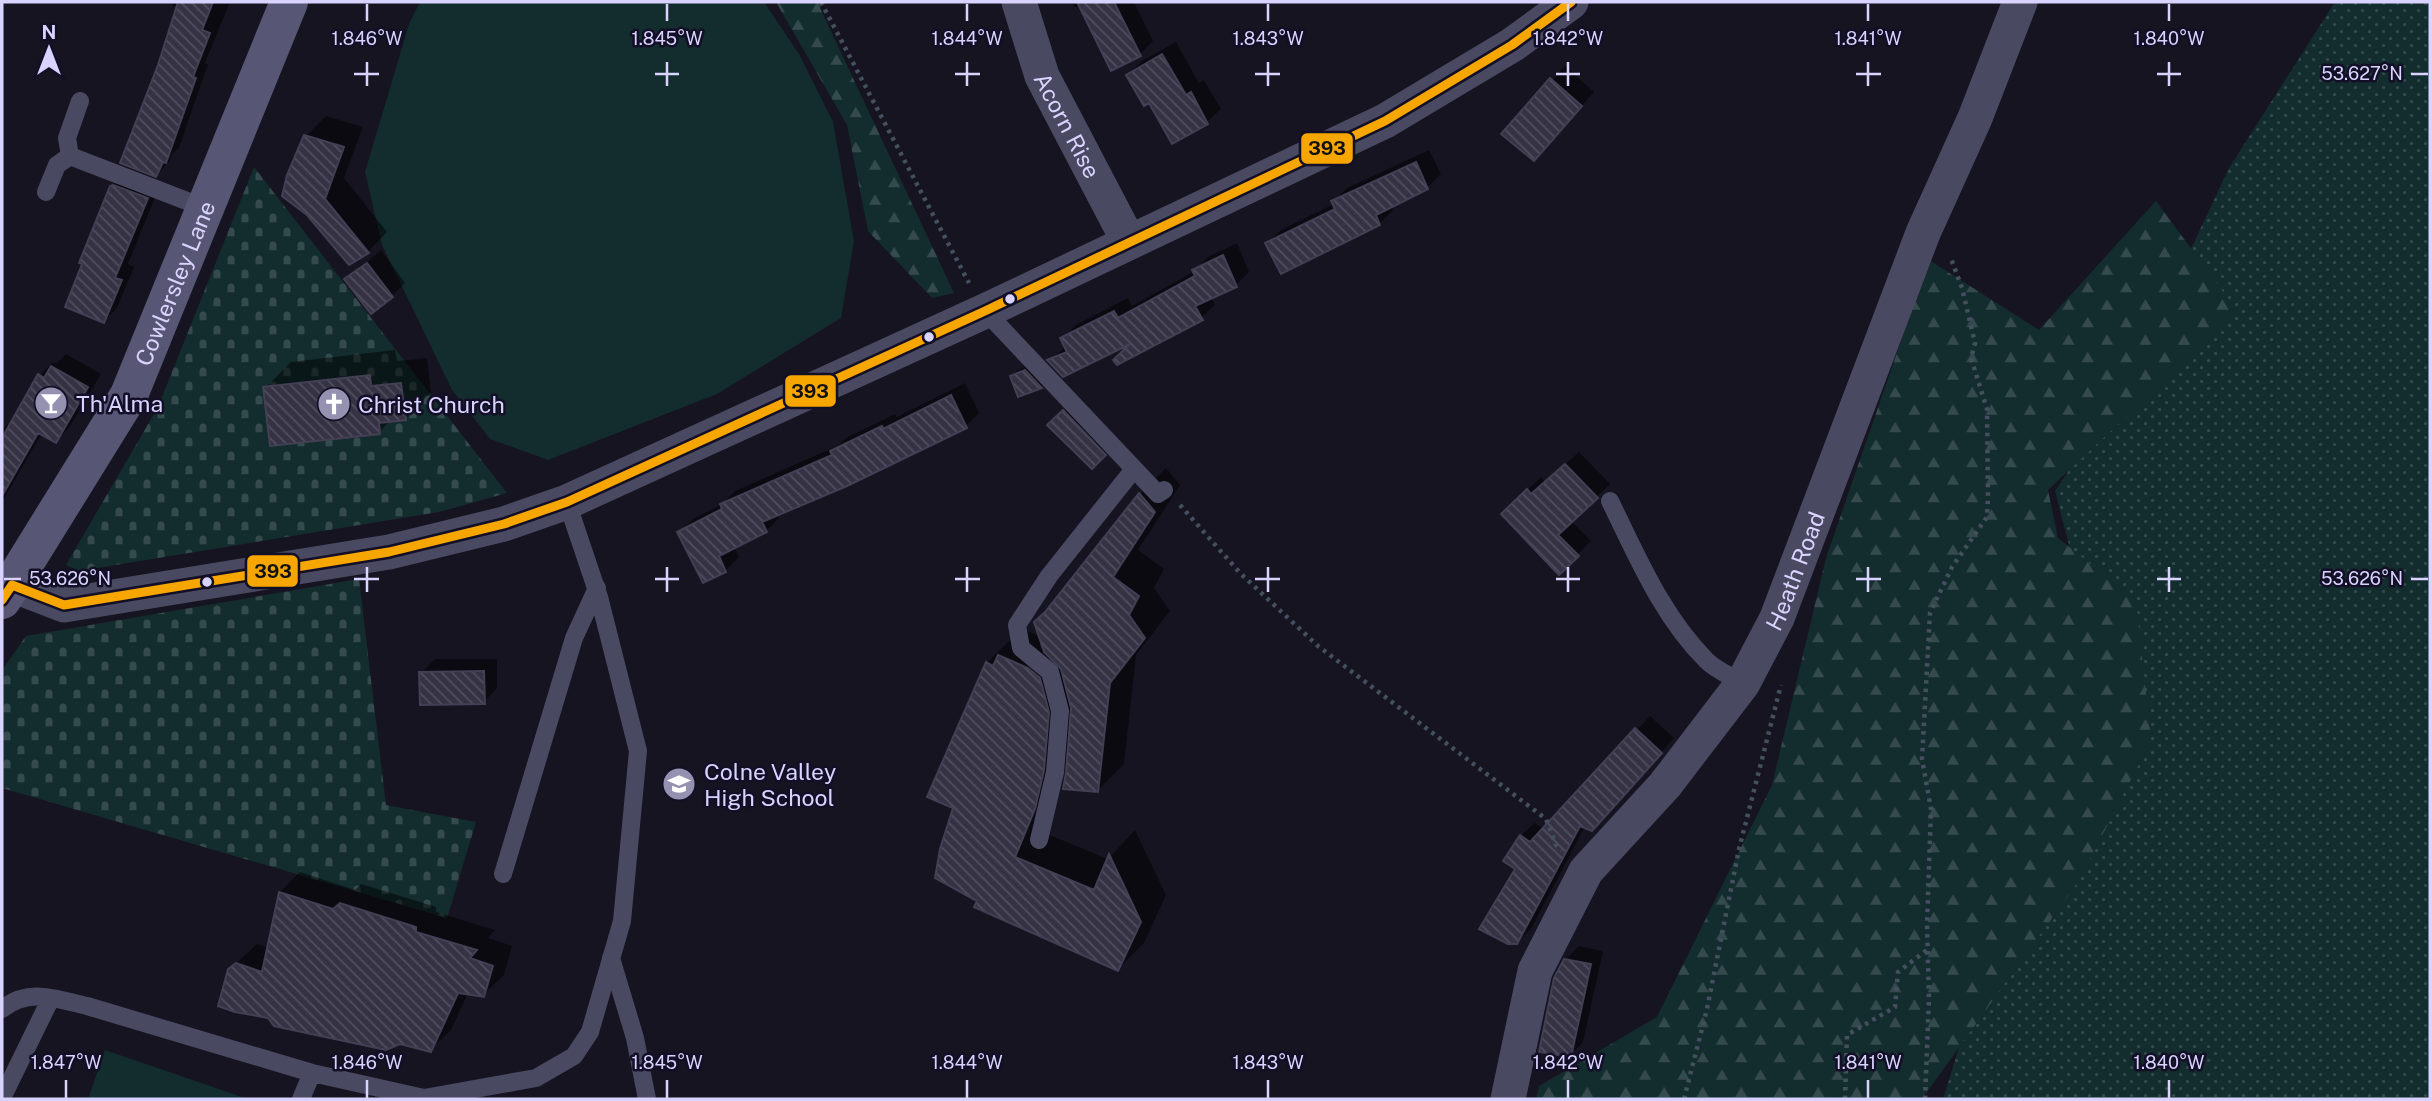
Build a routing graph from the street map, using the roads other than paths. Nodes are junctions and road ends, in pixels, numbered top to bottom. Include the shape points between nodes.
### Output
1 (289, 2) edge
2 (1019, 2) edge
3 (1571, 2) edge
4 (2020, 2) edge
5 (80, 101) dead end
6 (70, 156) junction
7 (46, 192) dead end
8 (205, 208) junction
9 (1129, 242) junction
10 (985, 311) junction
11 (1134, 469) junction
12 (1164, 490) road end
13 (1611, 501) dead end
14 (567, 502) junction
15 (597, 589) junction
16 (7, 592) edge
17 (1743, 683) junction
18 (1039, 840) dead end
19 (503, 874) dead end
20 (611, 958) junction
21 (51, 998) junction
22 (2, 1009) edge
23 (312, 1073) junction
24 (2, 1098) edge
25 (301, 1099) edge
26 (647, 1099) edge
27 (1508, 1099) edge

1 - 8 street, Cowlersley Lane
2 - 9 street, Acorn Rise via 1042,76
3 - 9 street via 1512,45 1385,121
4 - 17 street, Heath Road via 1923,233 1777,618
5 - 6 lane via 67,138
6 - 7 lane via 57,164
6 - 8 lane
8 - 16 street, Cowlersley Lane via 129,395
9 - 10 street
10 - 11 lane
10 - 14 street
11 - 12 lane via 1158,494
11 - 18 lane via 1049,576 1017,625 1021,648 1050,672 1060,711 1055,772
13 - 17 lane via 1653,589 1683,631 1707,662
14 - 15 lane
14 - 16 street via 505,524 389,552 64,605
15 - 19 lane via 574,638
15 - 20 lane via 638,751 622,921
17 - 27 street, Heath Road via 1665,785 1586,872 1535,971
20 - 23 lane via 590,1032 574,1056 536,1078 424,1098
20 - 26 lane
21 - 22 lane via 27,995
21 - 23 lane
21 - 24 lane
23 - 25 lane

